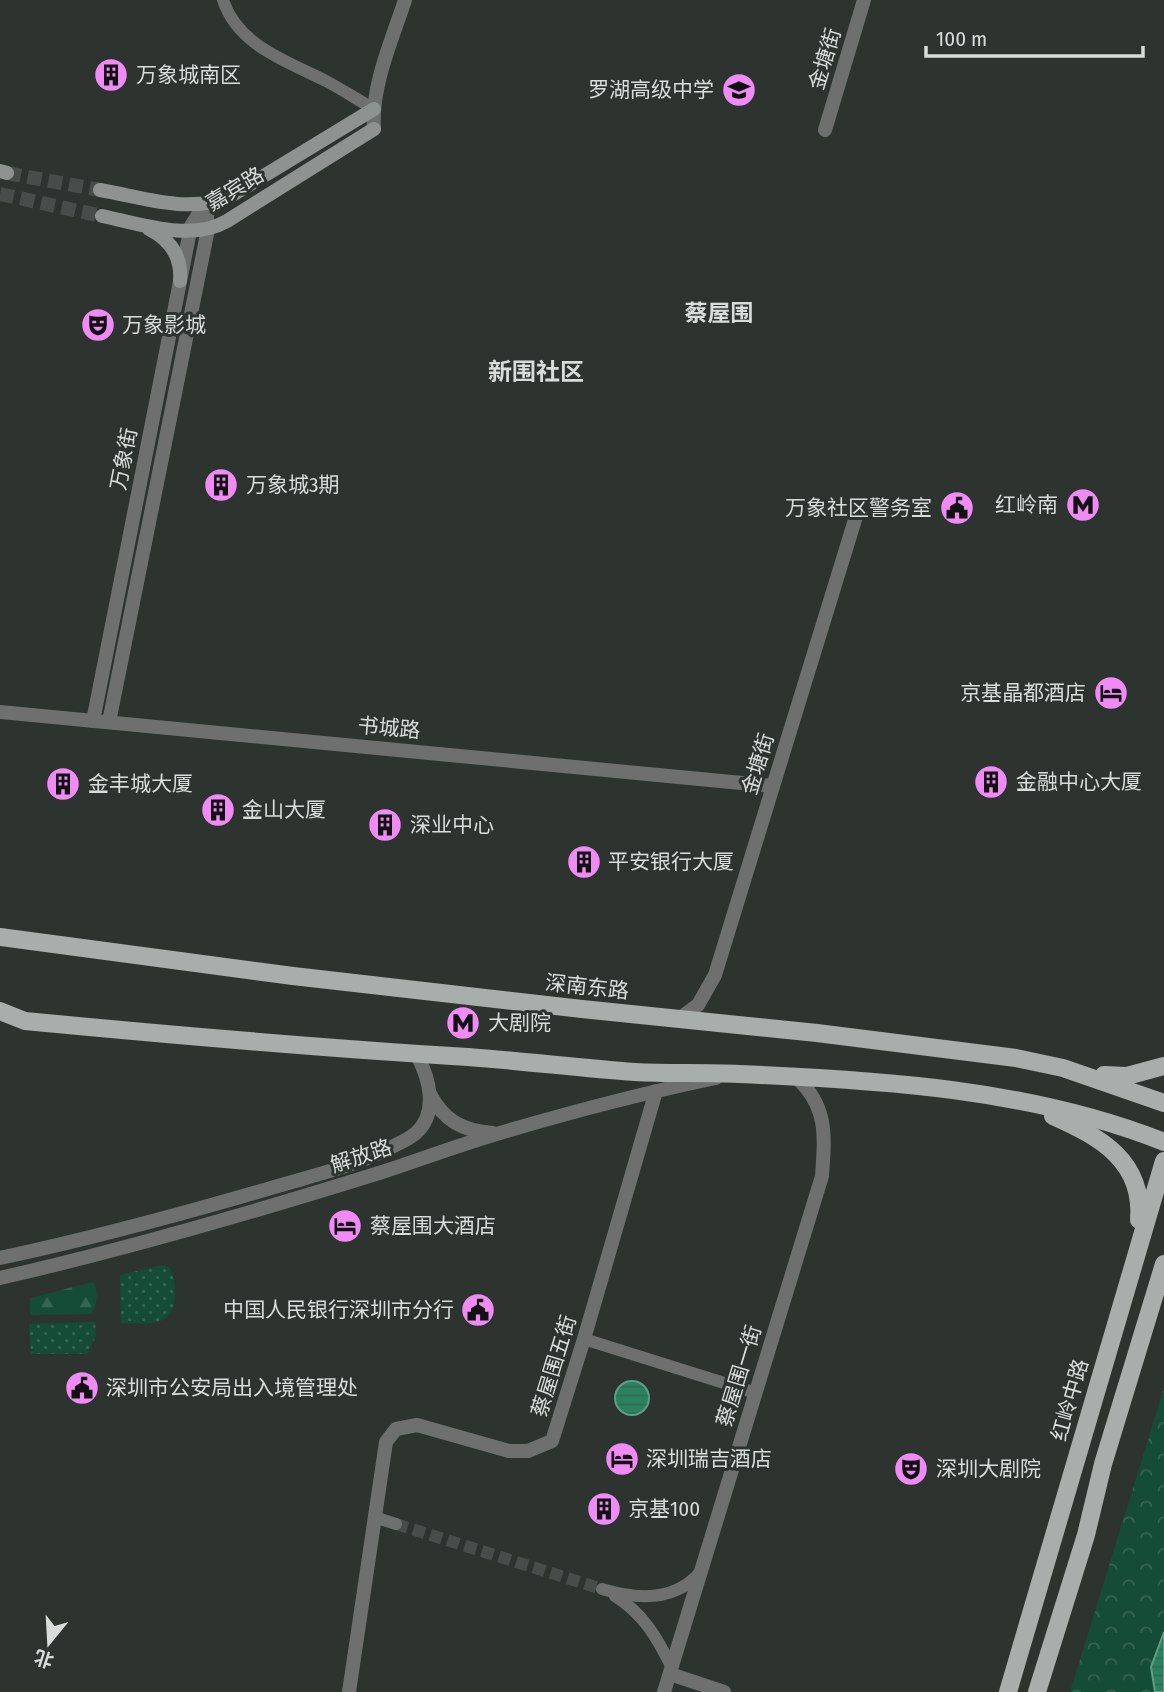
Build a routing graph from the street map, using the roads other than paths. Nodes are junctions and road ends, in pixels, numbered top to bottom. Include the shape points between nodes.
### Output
1 (223, 0) edge
2 (405, 0) edge
3 (864, 0) edge
4 (374, 109) junction
5 (374, 128) joint
6 (825, 130) dead end
7 (100, 190) tunnel mouth
8 (202, 207) junction
9 (102, 216) tunnel mouth
10 (125, 221) junction
11 (208, 229) junction
12 (190, 231) junction
13 (180, 281) junction
14 (858, 510) dead end
15 (0, 712) edge
16 (93, 721) junction
17 (109, 722) junction
18 (774, 786) junction
19 (0, 937) edge
20 (0, 1011) edge
21 (679, 1019) junction
22 (417, 1055) junction
23 (1164, 1066) edge
24 (1063, 1068) junction
25 (735, 1074) junction
26 (795, 1076) junction
27 (656, 1091) junction
28 (430, 1094) junction
29 (1021, 1102) junction
30 (1164, 1103) edge
31 (499, 1133) junction
32 (1164, 1142) edge
33 (1164, 1161) edge
34 (0, 1258) edge
35 (1164, 1264) edge
36 (0, 1278) edge
37 (1164, 1283) edge
38 (1122, 1302) junction
39 (1152, 1304) junction
40 (584, 1339) junction
41 (756, 1393) junction
42 (374, 1517) junction
43 (396, 1524) tunnel mouth
44 (702, 1571) junction
45 (671, 1671) junction
46 (349, 1692) edge
47 (664, 1692) edge
48 (724, 1692) edge
49 (1008, 1692) edge
50 (1037, 1692) edge

1 - 4 street via 230,18 247,38
2 - 4 street
3 - 6 street, 金塘街
4 - 5 street
4 - 8 main road, 嘉宾路
5 - 11 main road, 嘉宾路
7 - 8 main road, 嘉宾路
8 - 11 street, 万象街
8 - 12 street, 万象街
9 - 10 main road, 嘉宾路
10 - 12 main road, 嘉宾路
10 - 13 main road via 155,232 169,243 179,258
11 - 12 main road, 嘉宾路
11 - 17 street, 万象街
12 - 13 street, 万象街
13 - 16 street, 万象街
14 - 18 street, 金塘街
15 - 16 street, 书城路
16 - 17 street, 书城路
17 - 18 street, 书城路
18 - 21 street, 金塘街 via 711,985 698,1005
19 - 21 main road, 深南东路 via 293,976
20 - 22 main road via 25,1021
21 - 24 main road, 深南东路 via 1016,1058
22 - 25 main road via 636,1072
22 - 28 street
23 - 24 main road via 1127,1076
24 - 30 main road, 深南东路
25 - 26 main road
25 - 27 street, 解放路
26 - 29 main road
26 - 41 street, 蔡屋围一街 via 813,1094 821,1114 822,1176
27 - 31 street, 解放路
27 - 40 street, 蔡屋围五街
28 - 31 street via 454,1123
28 - 34 street, 解放路 via 428,1114 416,1132 360,1162 150,1223
29 - 32 main road via 1126,1127
29 - 38 main road via 1103,1143 1135,1180 1139,1222
31 - 36 street, 解放路 via 182,1232
33 - 38 main road, 红岭中路
35 - 39 main road
37 - 39 main road
38 - 49 main road, 红岭中路
39 - 50 main road
40 - 41 street
40 - 42 street, 蔡屋围五街 via 552,1441 528,1451 509,1451 417,1425 396,1429 386,1442
41 - 44 street, 蔡屋围一街
42 - 43 street
42 - 46 street, 蔡屋围五街
44 - 45 street, 蔡屋围一街
44 - 45 street via 687,1585 664,1595 636,1597 602,1589 639,1615 657,1639
45 - 47 street, 蔡屋围一街
45 - 48 street

